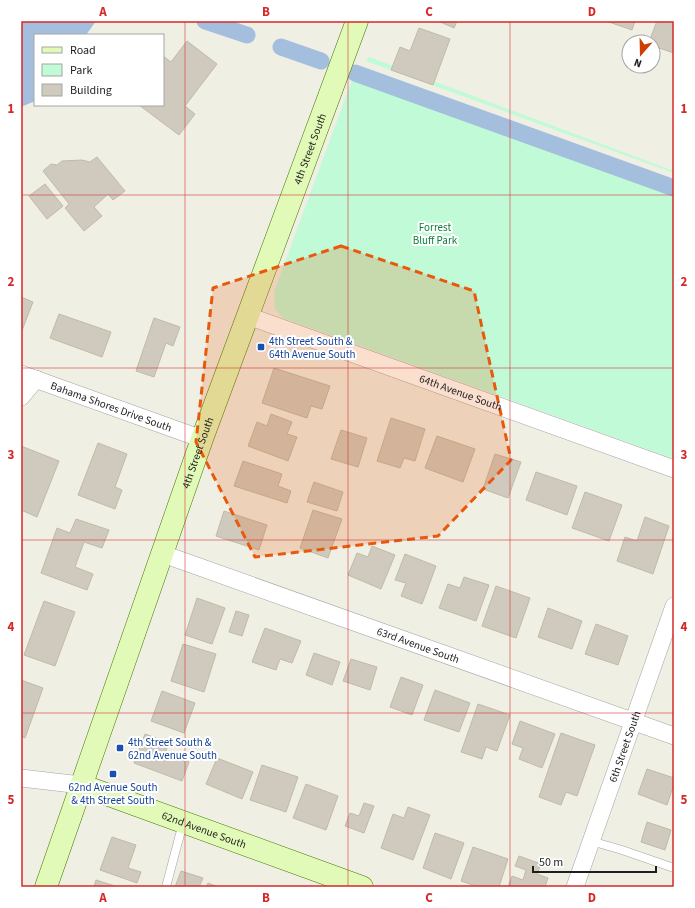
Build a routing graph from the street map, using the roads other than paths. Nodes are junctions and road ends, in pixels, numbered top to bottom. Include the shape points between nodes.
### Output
1 (357, 21) edge
2 (248, 316) junction
3 (28, 377) edge
4 (21, 397) edge
5 (202, 439) junction
6 (674, 469) edge
7 (163, 554) junction
8 (674, 606) edge
9 (633, 721) junction
10 (674, 736) edge
11 (21, 778) edge
12 (81, 785) junction
13 (183, 822) junction
14 (591, 841) junction
15 (674, 868) edge
16 (46, 887) edge
17 (166, 887) edge
18 (362, 887) edge
19 (575, 887) edge

1 - 2 street, 4th Street South
2 - 5 street, 4th Street South
2 - 6 street, 64th Avenue South
3 - 4 street
3 - 5 street, Bahama Shores Drive South
5 - 7 street, 4th Street South
7 - 9 street, 63rd Avenue South
7 - 12 street, 4th Street South
8 - 9 street, 6th Street South
9 - 10 street, 63rd Avenue South
9 - 14 street, 6th Street South
11 - 12 street, 62nd Avenue South
12 - 13 street, 62nd Avenue South
12 - 16 street, 4th Street South
13 - 17 lane
13 - 18 street, 62nd Avenue South
14 - 15 lane
14 - 19 street, 6th Street South

